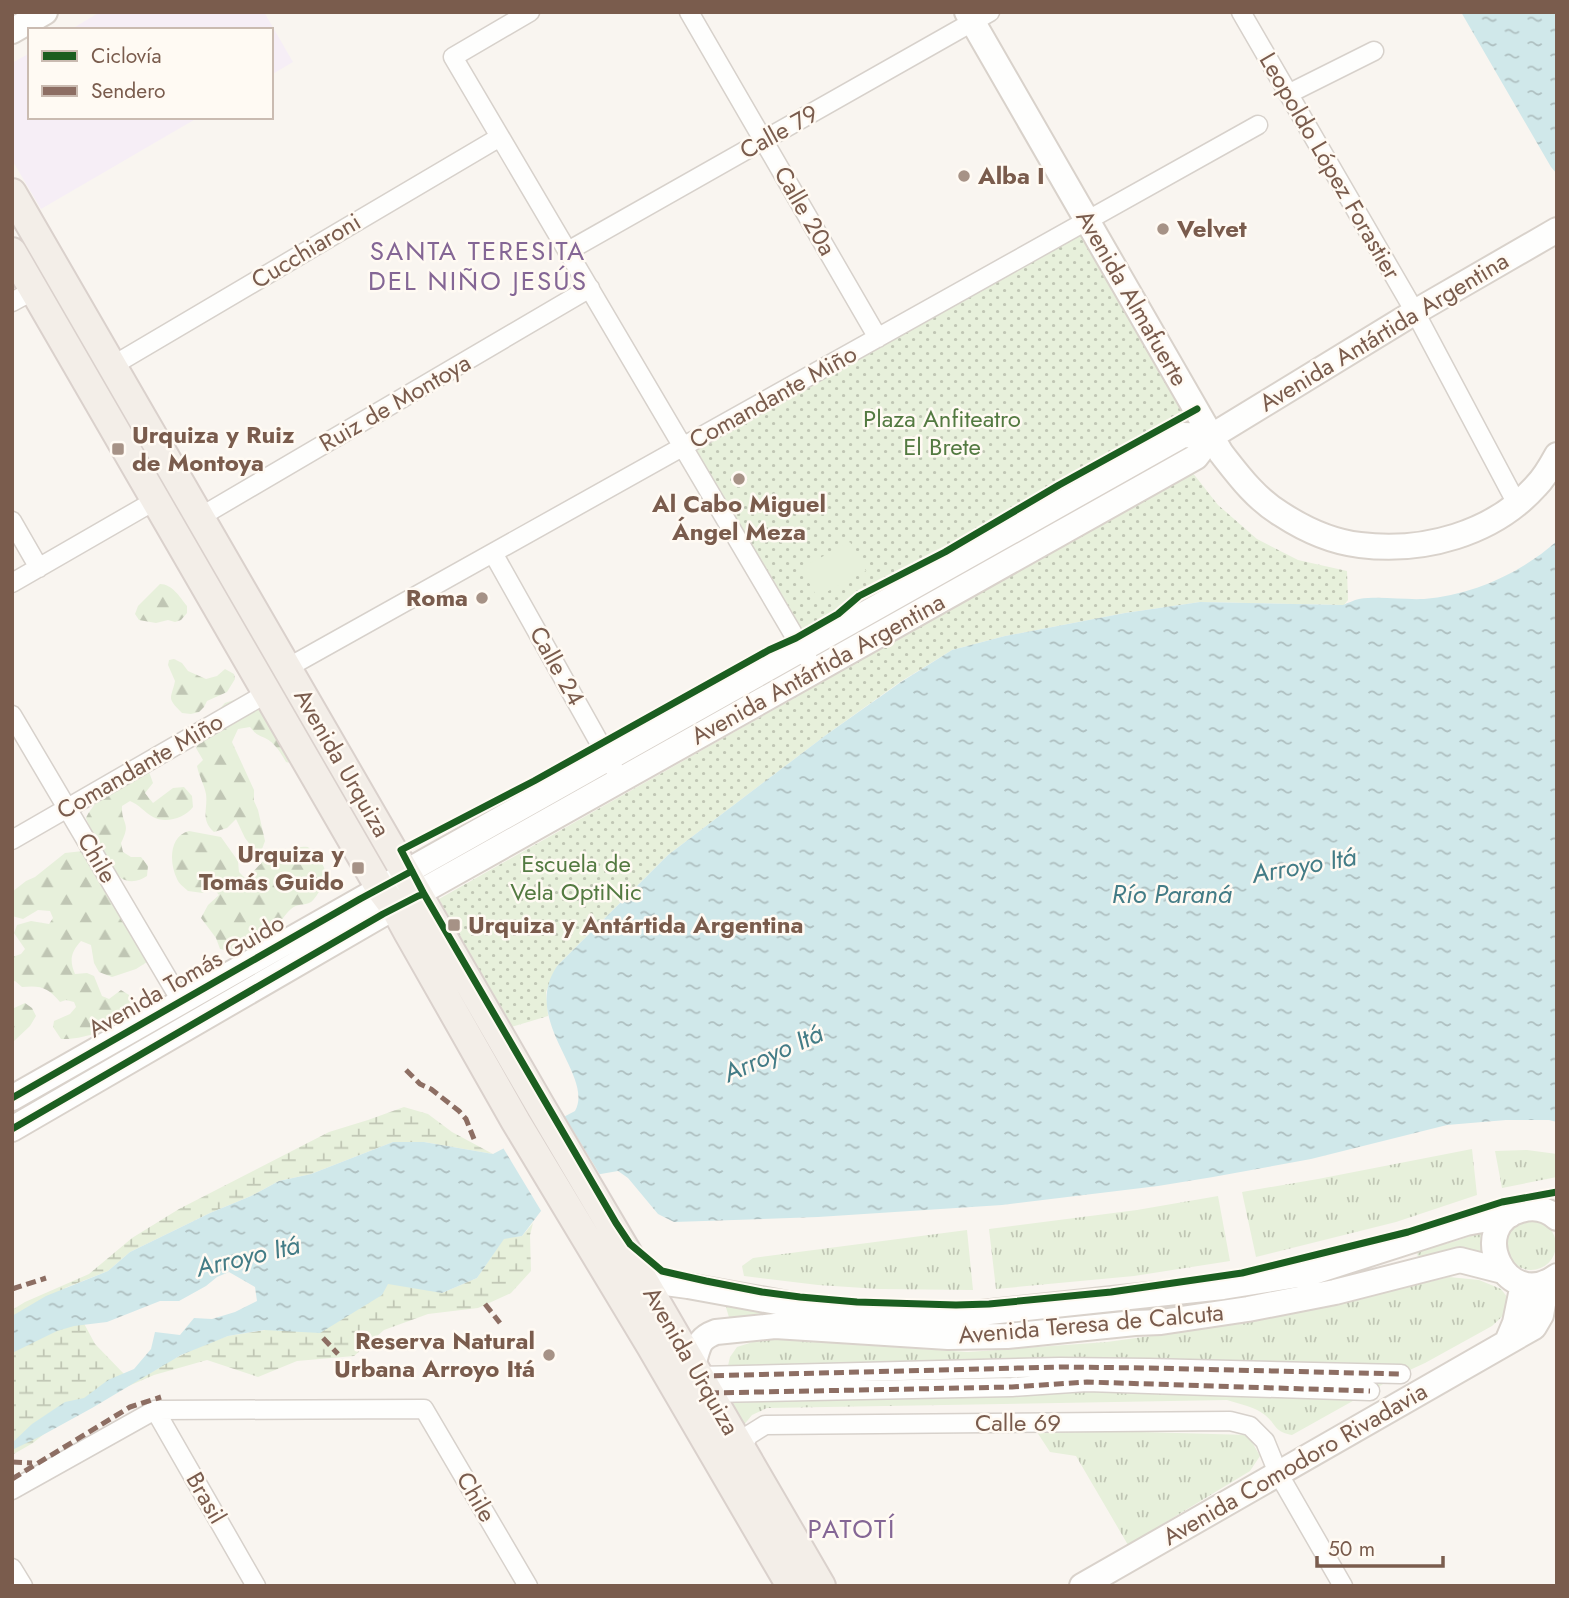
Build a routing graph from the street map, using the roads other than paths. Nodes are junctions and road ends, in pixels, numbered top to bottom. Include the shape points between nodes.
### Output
1 (45, 12) edge
2 (530, 12) edge
3 (689, 12) edge
4 (1241, 12) edge
5 (977, 16) edge
6 (12, 31) edge
7 (1374, 51) dead end
8 (1288, 94) junction
9 (1258, 125) dead end
10 (500, 136) junction
11 (764, 141) junction
12 (12, 193) edge
13 (1087, 220) junction
14 (1557, 230) edge
15 (568, 251) junction
16 (12, 252) edge
17 (590, 288) junction
18 (23, 296) edge
19 (1415, 312) junction
20 (878, 338) junction
21 (112, 366) junction
22 (1212, 436) junction
23 (683, 447) junction
24 (1557, 455) edge
25 (156, 500) junction
26 (1517, 504) junction
27 (200, 517) junction
28 (12, 521) edge
29 (493, 553) junction
30 (39, 568) junction
31 (12, 583) edge
32 (802, 649) junction
33 (287, 668) junction
34 (814, 670) junction
35 (267, 693) junction
36 (12, 715) edge
37 (608, 758) junction
38 (621, 780) junction
39 (67, 808) junction
40 (12, 840) edge
41 (400, 891) junction
42 (181, 1001) junction
43 (12, 1098) edge
44 (12, 1129) edge
45 (1552, 1211) edge
46 (1510, 1215) junction
47 (635, 1266) junction
48 (1532, 1278) edge
49 (1401, 1374) dead end
50 (700, 1378) junction
51 (1370, 1391) dead end
52 (155, 1410) junction
53 (741, 1448) junction
54 (1278, 1473) junction
55 (12, 1490) edge
56 (12, 1568) edge
57 (1084, 1585) edge
58 (23, 1586) edge
59 (256, 1586) edge
60 (528, 1586) edge
61 (791, 1586) edge
62 (821, 1586) edge
63 (1343, 1586) edge

1 - 6 main road
2 - 10 street via 453,57
3 - 11 street, Calle 20a
4 - 8 street, Leopoldo López Forastier
5 - 11 street, Calle 79
5 - 13 main road, Avenida Almafuerte
7 - 8 street
8 - 19 street, Leopoldo López Forastier
9 - 13 street, Comandante Miño
10 - 15 street
10 - 21 street, Cucchiaroni
11 - 15 street, Calle 79
11 - 20 street, Calle 20a
12 - 21 main road, Avenida Urquiza
13 - 20 street, Comandante Miño
13 - 22 main road, Avenida Almafuerte
14 - 19 main road, Avenida Antártida Argentina
15 - 17 street
16 - 18 main road, Avenida Urquiza
17 - 23 street
17 - 27 street, Ruiz de Montoya
18 - 25 main road, Avenida Urquiza
19 - 22 main road, Avenida Antártida Argentina
19 - 26 street, Leopoldo López Forastier
20 - 23 street, Comandante Miño
21 - 27 main road, Avenida Urquiza
22 - 26 main road, Avenida Almafuerte via 1247,487 1280,514 1318,534 1358,545 1401,548 1442,541 1482,526
22 - 32 main road, Avenida Antártida Argentina via 1183,435
22 - 34 main road, Avenida Antártida Argentina via 1196,457
23 - 29 street, Comandante Miño
23 - 32 street
24 - 26 main road, Avenida Almafuerte via 1547,473
25 - 30 street
25 - 35 main road, Avenida Urquiza
27 - 33 main road, Avenida Urquiza
28 - 30 street
29 - 33 street, Comandante Miño
29 - 37 street, Calle 24
30 - 31 street
32 - 34 street
32 - 37 main road, Avenida Antártida Argentina
33 - 41 main road, Avenida Urquiza
34 - 38 main road, Avenida Antártida Argentina
35 - 39 street, Comandante Miño
35 - 41 main road, Avenida Urquiza
36 - 39 street, Chile
37 - 38 street, Calle 24
37 - 41 main road, Avenida Antártida Argentina via 415,867
38 - 41 main road, Avenida Antártida Argentina
39 - 40 street, Comandante Miño
39 - 42 street, Chile
41 - 42 main road, Avenida Tomás Guido
41 - 44 main road, Avenida Tomás Guido
41 - 47 main road, Avenida Urquiza via 541,1107
41 - 61 main road, Avenida Urquiza via 516,1122
42 - 43 main road, Avenida Tomás Guido
45 - 46 main road, Avenida Teresa de Calcuta via 1531,1208
46 - 47 main road, Avenida Teresa de Calcuta via 1466,1223 1310,1273 953,1316 799,1306 666,1283
46 - 48 main road via 1495,1235 1496,1260
47 - 50 main road, Avenida Urquiza
48 - 50 main road, Avenida Teresa de Calcuta via 1460,1260 1248,1310 1007,1336 948,1337 775,1326 716,1332 699,1342
48 - 54 main road, Avenida Comodoro Rivadavia via 1507,1342
49 - 50 street via 1060,1367
50 - 51 street via 1001,1387 1087,1382
50 - 53 main road, Avenida Urquiza
52 - 55 street
52 - 59 street, Brasil
52 - 60 street, Chile via 424,1409
53 - 54 street, Calle 69 via 749,1435 765,1425 1230,1422 1250,1426 1265,1441
53 - 62 main road, Avenida Urquiza
54 - 57 main road, Avenida Comodoro Rivadavia
54 - 63 street, Calle 69
56 - 58 street

